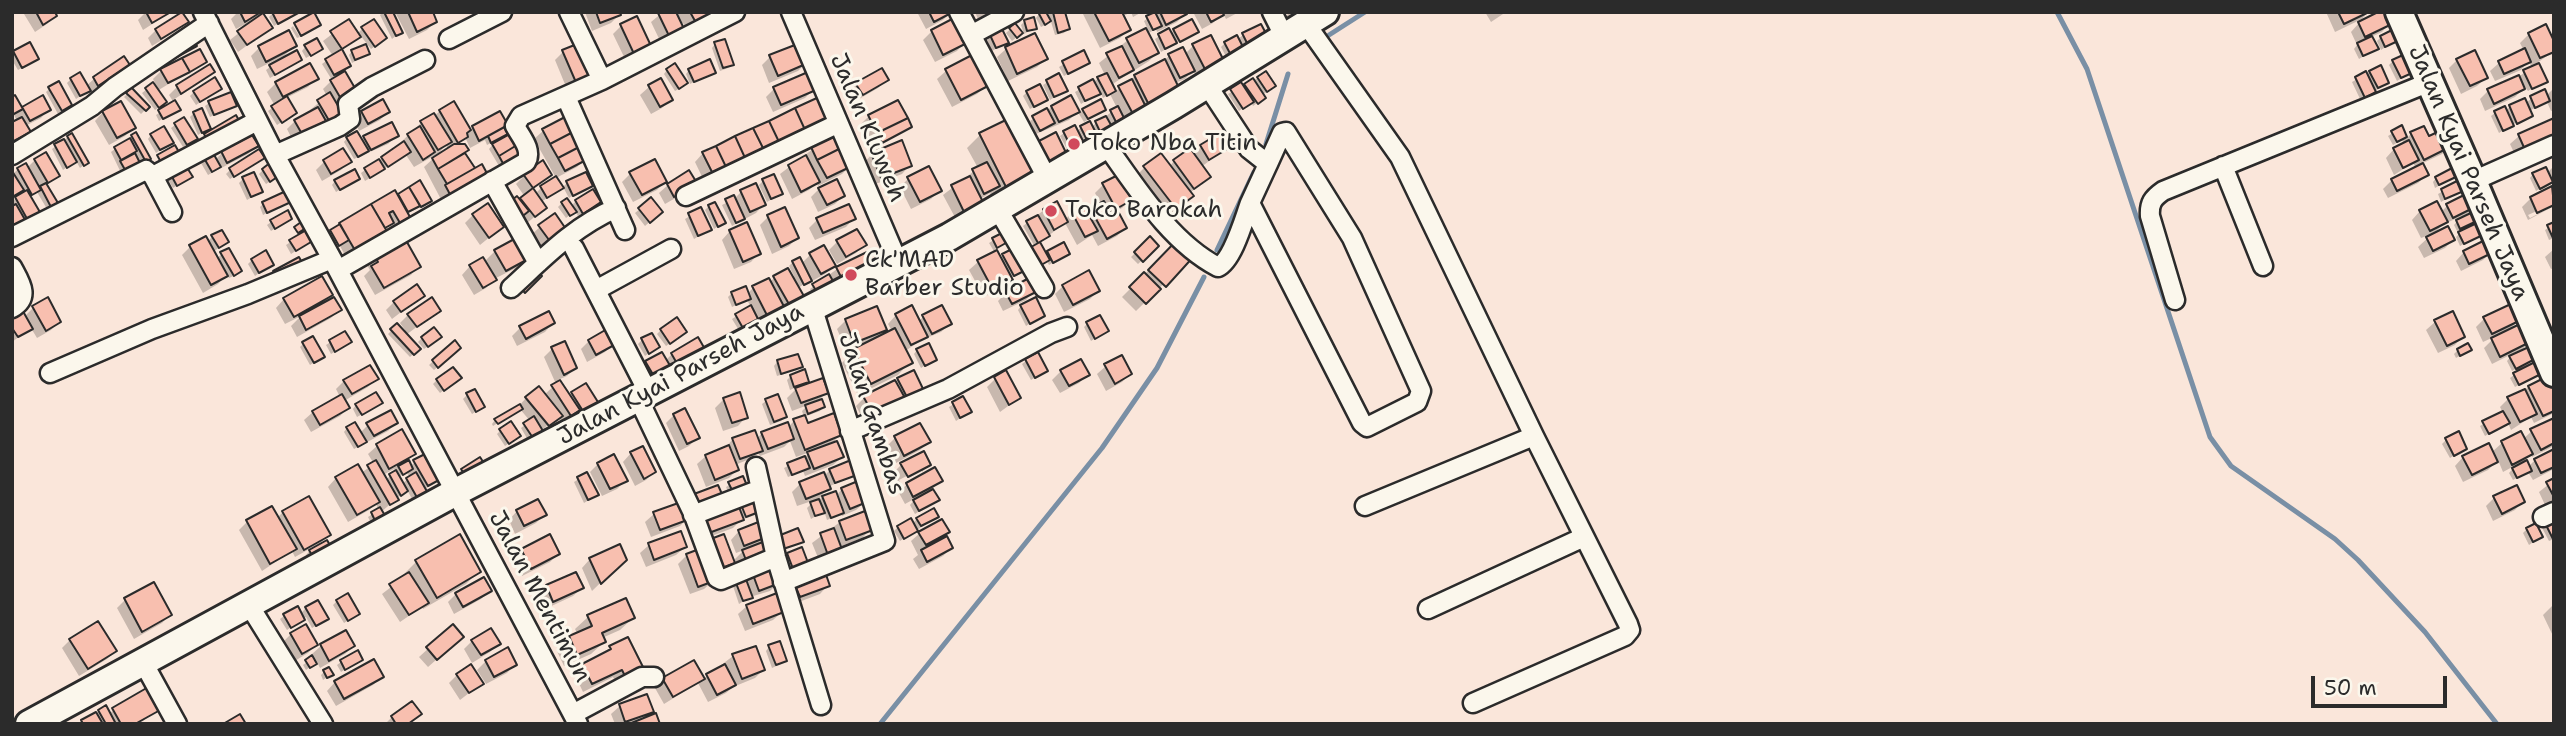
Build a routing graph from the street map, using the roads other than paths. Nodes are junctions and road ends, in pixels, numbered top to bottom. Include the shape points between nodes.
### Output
1 (502, 12) edge
2 (569, 12) edge
3 (735, 12) edge
4 (792, 12) edge
5 (958, 12) edge
6 (1013, 12) edge
7 (1272, 12) edge
8 (2399, 12) edge
9 (206, 17) edge
10 (1305, 24) edge
11 (971, 35) junction
12 (449, 39) dead end
13 (425, 60) dead end
14 (602, 80) junction
15 (2430, 82) junction
16 (1207, 85) junction
17 (566, 97) junction
18 (257, 121) junction
19 (837, 124) junction
20 (1106, 145) junction
21 (2554, 145) edge
22 (12, 155) edge
23 (275, 155) junction
24 (1268, 164) junction
25 (2223, 166) junction
26 (153, 176) junction
27 (1047, 178) junction
28 (492, 181) junction
29 (2473, 181) junction
30 (686, 197) dead end
31 (1251, 203) junction
32 (616, 208) junction
33 (997, 208) junction
34 (172, 212) dead end
35 (625, 230) dead end
36 (12, 237) edge
37 (575, 248) dead end
38 (671, 249) dead end
39 (898, 262) junction
40 (538, 263) junction
41 (335, 264) junction
42 (2263, 266) dead end
43 (12, 267) edge
44 (511, 288) dead end
45 (1044, 288) dead end
46 (596, 290) junction
47 (2175, 300) dead end
48 (812, 306) junction
49 (12, 308) edge
50 (1067, 327) dead end
51 (2545, 328) edge
52 (50, 373) dead end
53 (2554, 373) edge
54 (643, 395) junction
55 (850, 431) junction
56 (1534, 436) junction
57 (756, 467) dead end
58 (761, 489) junction
59 (456, 492) junction
60 (1365, 506) dead end
61 (693, 516) junction
62 (1584, 537) junction
63 (776, 557) junction
64 (783, 582) junction
65 (249, 605) junction
66 (1428, 609) dead end
67 (143, 662) junction
68 (654, 677) dead end
69 (1473, 703) dead end
70 (821, 705) dead end
71 (575, 719) edge
72 (29, 724) edge
73 (177, 724) edge
74 (323, 724) edge

1 - 12 street
2 - 14 street
3 - 14 street
4 - 19 street, Jalan Kluweh
5 - 11 street
6 - 11 street
7 - 10 street
8 - 15 main road, Jalan Kyai Parseh Jaya
9 - 18 street, Jalan Mentimun
9 - 22 street via 92,106
10 - 16 main road, Jalan Kyai Parseh Jaya
10 - 56 street via 1400,158
11 - 27 street
13 - 23 street via 348,104 349,119 340,126
14 - 17 street
15 - 25 street
15 - 29 main road, Jalan Kyai Parseh Jaya
16 - 20 main road, Jalan Kyai Parseh Jaya
16 - 24 street via 1249,149
17 - 28 street via 516,121 529,156
17 - 32 street
18 - 23 street, Jalan Mentimun
18 - 26 street
19 - 30 street
19 - 39 street, Jalan Kluweh
20 - 27 main road, Jalan Kyai Parseh Jaya
20 - 31 street via 1167,225 1203,260 1218,267 1231,252
21 - 29 street
23 - 41 street, Jalan Mentimun
24 - 31 street
24 - 31 street via 1286,132 1352,238 1421,391 1417,402 1367,426 1362,423
25 - 42 street
25 - 47 street via 2163,191 2149,206
26 - 34 street
26 - 36 street via 142,171
27 - 33 main road, Jalan Kyai Parseh Jaya
28 - 40 street
28 - 41 street
29 - 51 main road, Jalan Kyai Parseh Jaya
32 - 35 street
32 - 40 street via 574,231
33 - 39 main road, Jalan Kyai Parseh Jaya
33 - 45 street
37 - 46 street
38 - 46 street
39 - 48 main road, Jalan Kyai Parseh Jaya
40 - 44 street
41 - 52 street via 152,329
41 - 59 street, Jalan Mentimun
43 - 49 street via 24,290
46 - 54 street
48 - 54 main road, Jalan Kyai Parseh Jaya
48 - 55 street, Jalan Gambas
50 - 55 street via 948,389
51 - 53 main road, Jalan Kyai Parseh Jaya
54 - 59 main road, Jalan Kyai Parseh Jaya
54 - 61 street
55 - 64 street, Jalan Gambas via 884,543
56 - 60 street
56 - 62 street
57 - 58 street
58 - 61 street
58 - 63 street
59 - 65 main road, Jalan Kyai Parseh Jaya
59 - 71 street, Jalan Mentimun
61 - 63 street via 719,580
62 - 66 street
62 - 69 street via 1630,630 1626,636
63 - 64 street
64 - 70 street
65 - 67 main road, Jalan Kyai Parseh Jaya
65 - 74 street
67 - 72 main road, Jalan Kyai Parseh Jaya
67 - 73 street
68 - 71 street via 642,677

